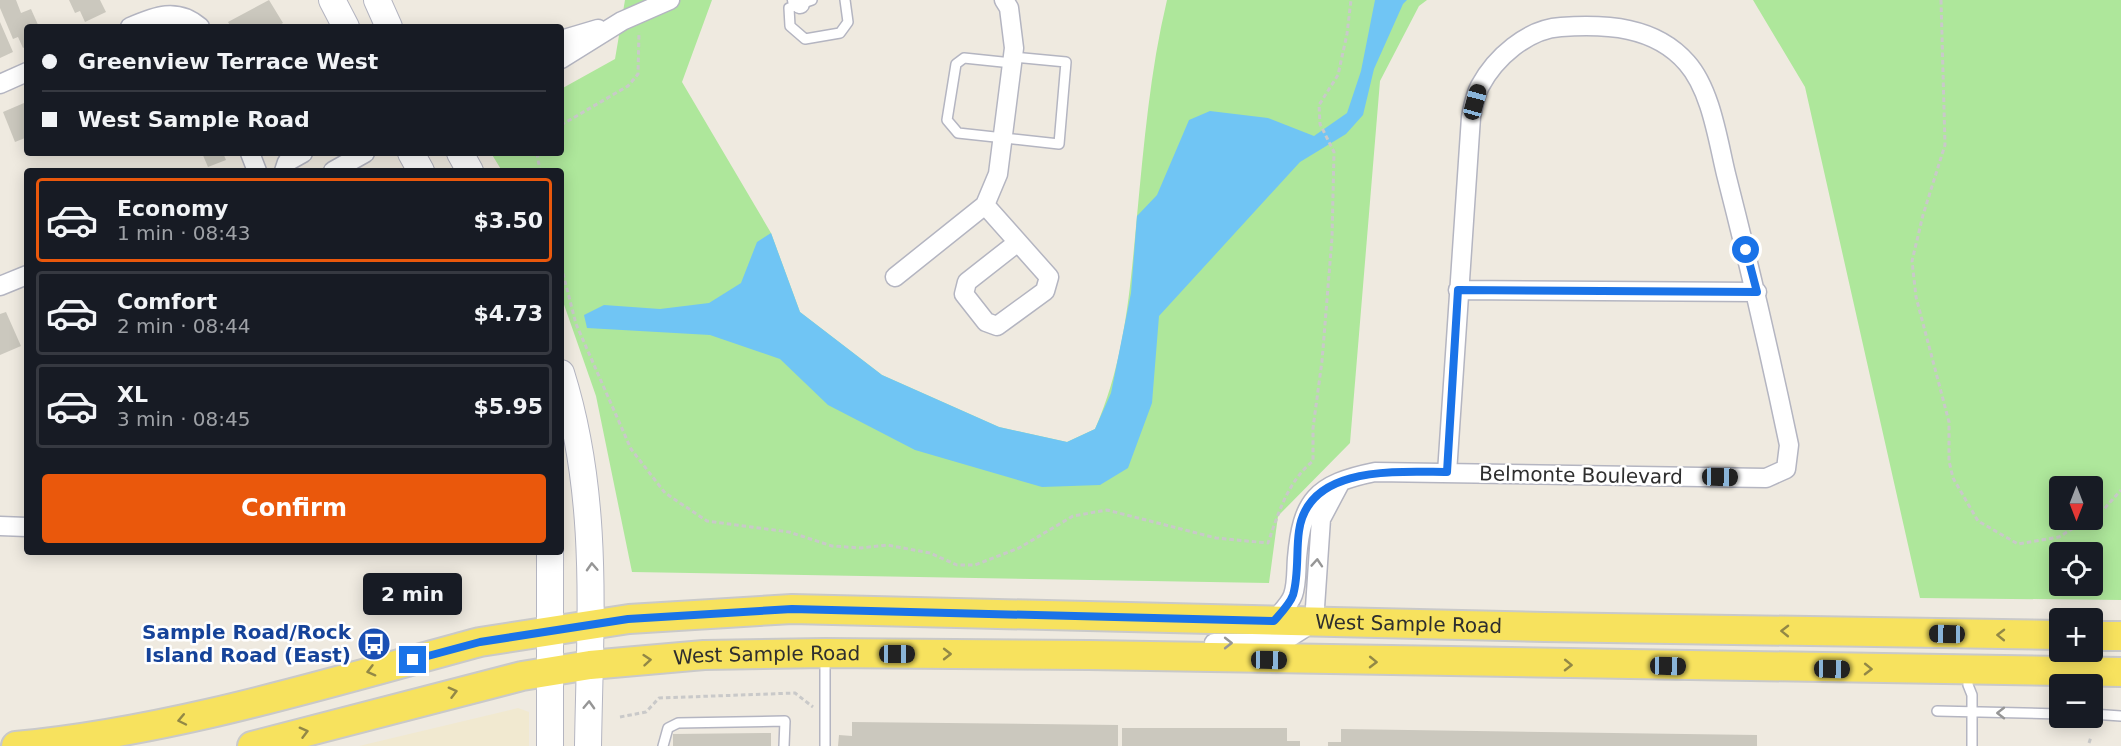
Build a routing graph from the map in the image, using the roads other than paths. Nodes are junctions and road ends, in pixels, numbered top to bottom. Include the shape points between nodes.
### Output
1 (332, 0) edge
2 (377, 0) edge
3 (669, 0) edge
4 (845, 0) edge
5 (1004, 0) edge
6 (803, 1) edge
7 (622, 21) junction
8 (137, 24) edge
9 (195, 24) edge
10 (344, 24) edge
11 (388, 24) edge
12 (564, 39) edge
13 (564, 57) edge
14 (1012, 60) junction
15 (24, 73) edge
16 (0, 84) edge
17 (1003, 138) junction
18 (298, 156) edge
19 (360, 156) edge
20 (285, 168) edge
21 (338, 168) edge
22 (985, 205) junction
23 (1018, 242) junction
24 (24, 276) edge
25 (895, 277) dead end
26 (0, 286) edge
27 (1458, 290) junction
28 (1757, 292) junction
29 (564, 384) edge
30 (1447, 472) junction
31 (1340, 483) junction
32 (0, 526) edge
33 (24, 527) edge
34 (550, 555) edge
35 (1274, 621) junction
36 (1314, 622) junction
37 (592, 626) junction
38 (1545, 627) junction
39 (551, 630) junction
40 (1902, 633) junction
41 (2049, 635) edge
42 (2103, 636) edge
43 (2121, 636) edge
44 (825, 653) junction
45 (1089, 655) junction
46 (1314, 661) junction
47 (590, 665) junction
48 (1786, 668) junction
49 (551, 670) junction
50 (1968, 670) junction
51 (2121, 672) edge
52 (1937, 711) dead end
53 (1972, 713) junction
54 (2049, 714) edge
55 (2103, 715) edge
56 (2121, 716) edge
57 (751, 721) junction
58 (766, 721) junction
59 (701, 722) junction
60 (726, 722) junction
61 (684, 723) junction
62 (752, 733) dead end
63 (766, 733) dead end
64 (684, 734) dead end
65 (702, 734) dead end
66 (726, 734) dead end
67 (16, 746) edge
68 (252, 746) edge
69 (550, 746) edge
70 (588, 746) edge
71 (663, 746) edge
72 (784, 746) edge
73 (825, 746) edge
74 (1972, 746) edge

1 - 10 main road
2 - 11 main road
3 - 7 street
4 - 6 lane via 848,22 840,33 806,39 790,26 789,8
5 - 14 street via 1009,8
7 - 12 street
7 - 13 street
8 - 9 street via 157,15 181,15
14 - 17 street
14 - 17 lane via 964,58 956,64 947,120 958,133
14 - 17 lane via 1066,62 1059,144
15 - 16 street
17 - 22 street via 998,174
18 - 20 street
19 - 21 street
22 - 23 street
22 - 25 street
23 - 23 street via 1049,277 1045,291 996,326 986,322 964,294 967,282
24 - 26 street
27 - 28 street
27 - 28 street via 1471,117 1479,88 1497,60 1526,39 1553,27 1596,25 1625,27 1657,40 1687,64 1707,100
27 - 30 street
28 - 30 street, Belmonte Boulevard via 1789,445 1786,469 1766,478
37 -> 29 main road via 585,486
30 - 31 street, Belmonte Boulevard via 1375,472
31 - 35 street, Belmonte Boulevard via 1315,497 1307,507 1299,530 1293,597
36 -> 31 street via 1321,519
32 - 33 street
34 - 39 main road
35 - 36 main road, West Sample Road
35 - 37 main road, West Sample Road via 792,609 628,619
36 - 38 main road, West Sample Road
45 -> 36 street via 1112,643 1281,643
37 - 39 main road, West Sample Road
37 - 47 main road
40 -> 38 main road, West Sample Road
38 - 46 main road via 1503,644 1342,640
39 - 49 main road
39 -> 67 main road, West Sample Road via 480,642 132,731
41 -> 40 main road, West Sample Road
40 - 48 main road via 1884,648 1815,648
42 - 43 main road
44 -> 45 main road, West Sample Road
47 -> 44 main road, West Sample Road via 704,655
44 - 73 lane
45 - 46 main road, West Sample Road
46 -> 48 main road, West Sample Road
47 - 49 main road, West Sample Road
70 -> 47 main road
48 -> 50 main road, West Sample Road
68 -> 49 main road, West Sample Road
49 - 69 main road
50 - 51 main road, West Sample Road
50 - 53 lane
52 - 53 lane
54 -> 53 lane
53 - 74 lane
55 - 56 lane
57 - 58 lane
57 - 60 lane
57 - 62 lane
58 - 63 lane
58 - 72 lane via 784,721
59 - 60 lane
59 - 61 lane
59 - 65 lane
60 - 66 lane
61 - 64 lane
61 - 71 lane via 668,728

